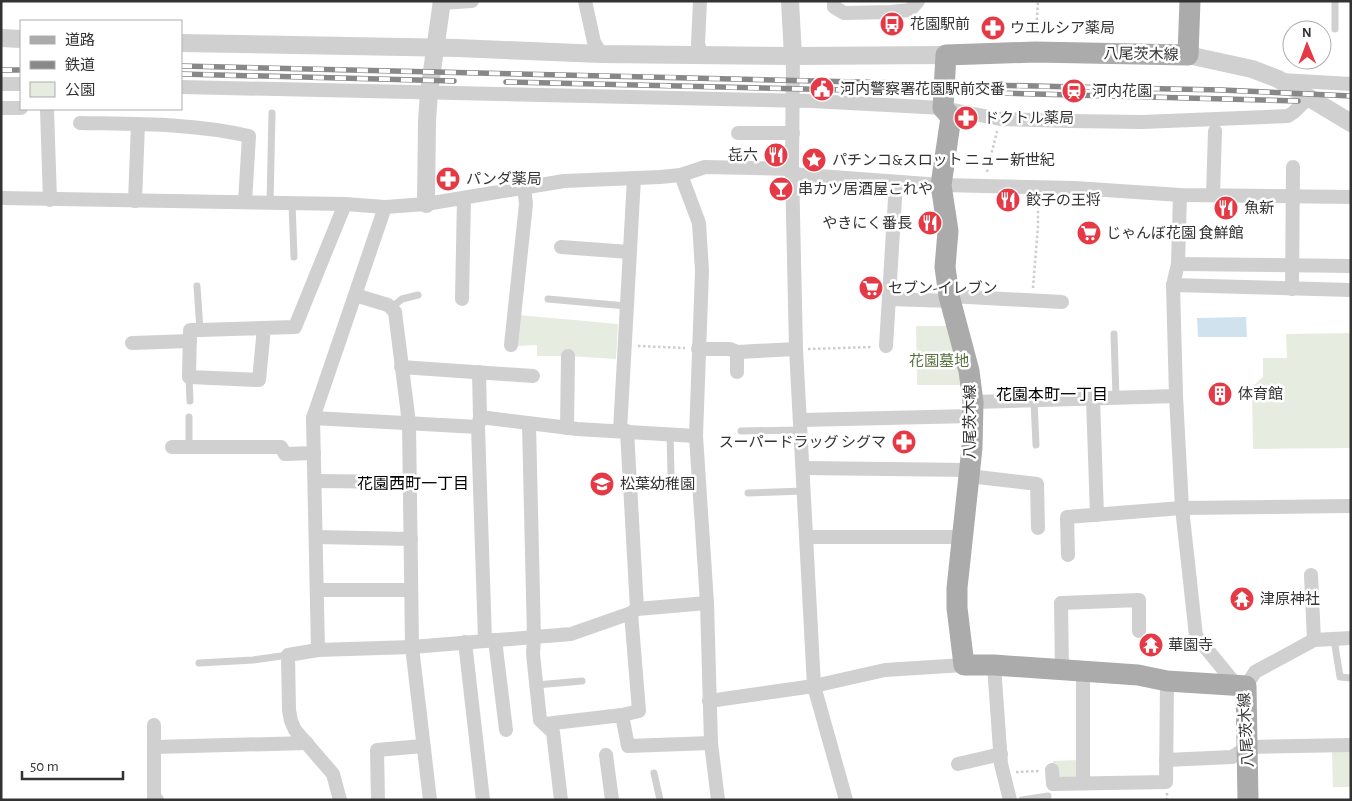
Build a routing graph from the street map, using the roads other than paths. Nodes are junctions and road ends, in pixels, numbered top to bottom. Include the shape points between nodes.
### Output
1 (472, 1) edge
2 (585, 1) edge
3 (700, 1) edge
4 (790, 1) edge
5 (834, 1) edge
6 (918, 1) edge
7 (1190, 1) edge
8 (1335, 1) edge
9 (442, 2) edge
10 (1334, 29) dead end
11 (1, 38) edge
12 (20, 39) edge
13 (182, 42) edge
14 (435, 48) junction
15 (601, 54) junction
16 (702, 55) junction
17 (946, 55) junction
18 (1188, 55) junction
19 (793, 56) junction
20 (1278, 79) junction
21 (1, 84) edge
22 (20, 84) edge
23 (1351, 84) edge
24 (182, 87) edge
25 (429, 92) junction
26 (1309, 98) junction
27 (793, 100) junction
28 (1, 108) edge
29 (20, 108) edge
30 (944, 108) junction
31 (47, 110) edge
32 (272, 113) dead end
33 (80, 123) dead end
34 (1351, 123) edge
35 (138, 124) junction
36 (1215, 131) dead end
37 (738, 133) dead end
38 (793, 133) junction
39 (1293, 167) dead end
40 (792, 171) junction
41 (682, 175) junction
42 (634, 178) junction
43 (896, 182) junction
44 (941, 185) junction
45 (524, 187) junction
46 (1180, 195) junction
47 (1213, 195) junction
48 (1293, 196) junction
49 (1351, 197) edge
50 (1, 198) edge
51 (464, 198) junction
52 (50, 200) junction
53 (135, 201) junction
54 (245, 202) junction
55 (270, 203) junction
56 (292, 203) junction
57 (345, 204) junction
58 (426, 204) junction
59 (386, 207) junction
60 (561, 247) dead end
61 (629, 252) junction
62 (294, 257) dead end
63 (1178, 264) junction
64 (1293, 266) junction
65 (1351, 266) edge
66 (1173, 285) junction
67 (197, 286) dead end
68 (1292, 289) junction
69 (1351, 290) edge
70 (355, 294) junction
71 (418, 295) dead end
72 (462, 299) dead end
73 (548, 299) dead end
74 (889, 299) junction
75 (950, 299) junction
76 (1062, 302) dead end
77 (626, 306) junction
78 (391, 308) junction
79 (264, 328) junction
80 (200, 330) junction
81 (1114, 334) dead end
82 (190, 341) junction
83 (132, 343) dead end
84 (511, 345) dead end
85 (886, 346) road end
86 (698, 349) junction
87 (799, 349) junction
88 (737, 352) junction
89 (568, 356) dead end
90 (401, 367) junction
91 (479, 372) junction
92 (737, 372) dead end
93 (533, 376) dead end
94 (189, 377) junction
95 (1176, 396) junction
96 (1116, 398) junction
97 (1093, 399) junction
98 (190, 401) dead end
99 (1034, 401) junction
100 (973, 409) junction
101 (189, 416) dead end
102 (313, 418) junction
103 (479, 422) junction
104 (409, 423) junction
105 (529, 424) junction
106 (801, 425) junction
107 (567, 428) junction
108 (623, 431) junction
109 (741, 431) dead end
110 (670, 434) junction
111 (696, 436) junction
112 (1036, 446) dead end
113 (172, 447) dead end
114 (188, 447) junction
115 (314, 453) junction
116 (803, 468) junction
117 (969, 473) junction
118 (671, 474) dead end
119 (315, 481) junction
120 (410, 482) junction
121 (804, 491) junction
122 (748, 493) dead end
123 (1351, 506) edge
124 (1182, 508) junction
125 (1097, 515) junction
126 (1038, 528) dead end
127 (316, 537) junction
128 (807, 537) junction
129 (963, 537) junction
130 (410, 539) junction
131 (1068, 555) dead end
132 (1311, 575) dead end
133 (317, 590) junction
134 (411, 590) junction
135 (707, 603) junction
136 (634, 611) junction
137 (1139, 631) dead end
138 (534, 638) junction
139 (1351, 638) edge
140 (1334, 639) junction
141 (490, 640) junction
142 (1314, 640) junction
143 (465, 642) junction
144 (412, 647) junction
145 (318, 650) junction
146 (288, 655) junction
147 (199, 663) dead end
148 (964, 664) junction
149 (994, 665) junction
150 (1062, 671) junction
151 (1083, 672) junction
152 (1351, 678) edge
153 (582, 681) dead end
154 (1167, 681) junction
155 (536, 685) junction
156 (814, 686) junction
157 (1241, 686) junction
158 (709, 701) junction
159 (622, 715) junction
160 (545, 724) junction
161 (154, 725) dead end
162 (506, 730) dead end
163 (307, 743) junction
164 (711, 743) junction
165 (1351, 745) edge
166 (423, 746) junction
167 (154, 747) junction
168 (1248, 747) junction
169 (1001, 754) junction
170 (606, 755) dead end
171 (1166, 760) junction
172 (958, 764) dead end
173 (1052, 770) road end
174 (654, 773) dead end
175 (1083, 783) junction
176 (1048, 796) dead end
177 (157, 800) edge
178 (340, 800) edge
179 (378, 800) edge
180 (430, 800) edge
181 (483, 800) edge
182 (561, 800) edge
183 (612, 800) edge
184 (660, 800) edge
185 (718, 800) edge
186 (846, 800) edge
187 (1010, 800) edge
188 (1022, 800) edge
189 (1248, 800) edge

1 - 9 street
2 - 15 street via 594,42
3 - 16 street via 698,44
4 - 19 street
5 - 6 street via 834,7 844,12 891,12 910,10
7 - 18 main road, 八尾茨木線
8 - 10 lane
9 - 14 street
11 - 12 street
13 - 14 street
14 - 15 street
14 - 25 street
15 - 16 street
16 - 19 street
17 - 18 main road, 八尾茨木線 via 1035,52
17 - 19 street
17 - 30 main road, 八尾茨木線
18 - 20 street via 1252,69
19 - 27 street
20 - 23 street
20 - 26 street
21 - 22 street
24 - 25 street
25 - 27 street
25 - 58 street
26 - 30 street via 1288,116 1142,122 1000,119
26 - 34 street
27 - 30 street
27 - 38 street
28 - 29 street
30 - 44 main road, 八尾茨木線 via 951,117
31 - 52 street
32 - 55 lane
33 - 35 street
35 - 53 street
35 - 54 street via 249,136
36 - 47 street
37 - 38 street
38 - 40 street
39 - 48 street
40 - 41 street via 705,167
40 - 43 street
40 - 87 street
41 - 42 street
41 - 86 street via 699,223 702,271
42 - 45 street via 564,181
42 - 61 street
43 - 44 street
43 - 74 street
44 - 46 street
44 - 75 main road, 八尾茨木線 via 948,230 945,267
45 - 51 street
45 - 84 street via 526,204
46 - 47 street
46 - 63 street
47 - 48 street
48 - 49 street
48 - 64 street
50 - 52 street
51 - 58 street
51 - 72 street
52 - 53 street
53 - 54 street
54 - 55 street
55 - 56 street
56 - 57 street
56 - 62 lane
57 - 59 street
57 - 79 street via 295,327
58 - 59 street
59 - 70 street
60 - 61 street
61 - 77 street
63 - 64 street
63 - 66 street
64 - 65 street
64 - 68 street
66 - 68 street
66 - 95 street
67 - 80 lane
68 - 69 street
70 - 78 street
70 - 102 street
71 - 78 lane via 402,299
73 - 77 lane
74 - 75 street
74 - 85 street
75 - 76 street
75 - 100 main road, 八尾茨木線 via 967,362
77 - 108 street
78 - 90 street
79 - 80 street
79 - 94 street via 259,380
80 - 82 street via 190,330
81 - 96 lane
82 - 83 street
82 - 94 street
86 - 88 street
86 - 111 street
87 - 88 street
87 - 106 street
88 - 92 street
89 - 107 street
90 - 91 street
90 - 104 street
91 - 93 street
91 - 103 street
94 - 98 lane
95 - 96 street
95 - 124 street
96 - 97 street
97 - 99 street
97 - 125 street
99 - 100 street
99 - 112 lane
100 - 106 street
100 - 117 main road, 八尾茨木線
101 - 114 lane
102 - 104 street
102 - 115 street
103 - 104 street
103 - 105 street
103 - 141 street
104 - 120 street
105 - 107 street
105 - 138 street
106 - 109 lane
106 - 116 street
107 - 108 street
108 - 110 street
108 - 136 street
110 - 111 street
110 - 118 lane
111 - 135 street
113 - 114 street
114 - 115 street via 281,447 285,454
115 - 119 street
116 - 117 street
116 - 121 street
117 - 126 street via 1037,484
117 - 129 main road, 八尾茨木線
119 - 120 street
119 - 127 street
120 - 130 street
121 - 122 lane
121 - 128 street
123 - 124 street
124 - 125 street
124 - 157 street via 1196,636
125 - 131 street via 1067,517
127 - 130 street
127 - 133 street
128 - 129 street
128 - 156 street
129 - 148 main road, 八尾茨木線 via 957,594
130 - 134 street
132 - 142 street
133 - 134 street
133 - 145 street
134 - 144 street
135 - 136 street
135 - 158 street
136 - 138 street via 571,634
136 - 159 street via 639,711
137 - 150 street via 1139,600 1061,603
138 - 141 street
138 - 155 street
139 - 140 street
140 - 142 street
140 - 152 lane via 1340,677
141 - 143 street
141 - 162 street
142 - 157 street via 1255,672
143 - 144 street
143 - 181 street
144 - 145 street
144 - 166 street
145 - 146 street
146 - 147 lane
146 - 163 street via 291,721
148 - 149 main road, 八尾茨木線
148 - 156 street via 885,670
149 - 150 main road, 八尾茨木線
149 - 169 street
150 - 151 main road, 八尾茨木線
151 - 154 main road, 八尾茨木線 via 1138,675
151 - 175 street
153 - 155 lane
154 - 157 main road, 八尾茨木線
154 - 171 street
155 - 160 street via 540,720
156 - 158 street
156 - 186 street
157 - 168 main road, 八尾茨木線
158 - 164 street
159 - 160 street
159 - 164 street via 628,746
160 - 182 street via 553,732
161 - 167 street
163 - 167 street
163 - 178 street via 333,774
164 - 185 street
165 - 168 street
166 - 179 street via 377,750
166 - 180 street
167 - 177 street via 154,797
168 - 171 street via 1232,757
168 - 189 main road, 八尾茨木線
169 - 172 street
169 - 187 street
170 - 183 street
171 - 175 street via 1166,782
173 - 175 street via 1053,784
174 - 184 lane
176 - 188 lane

